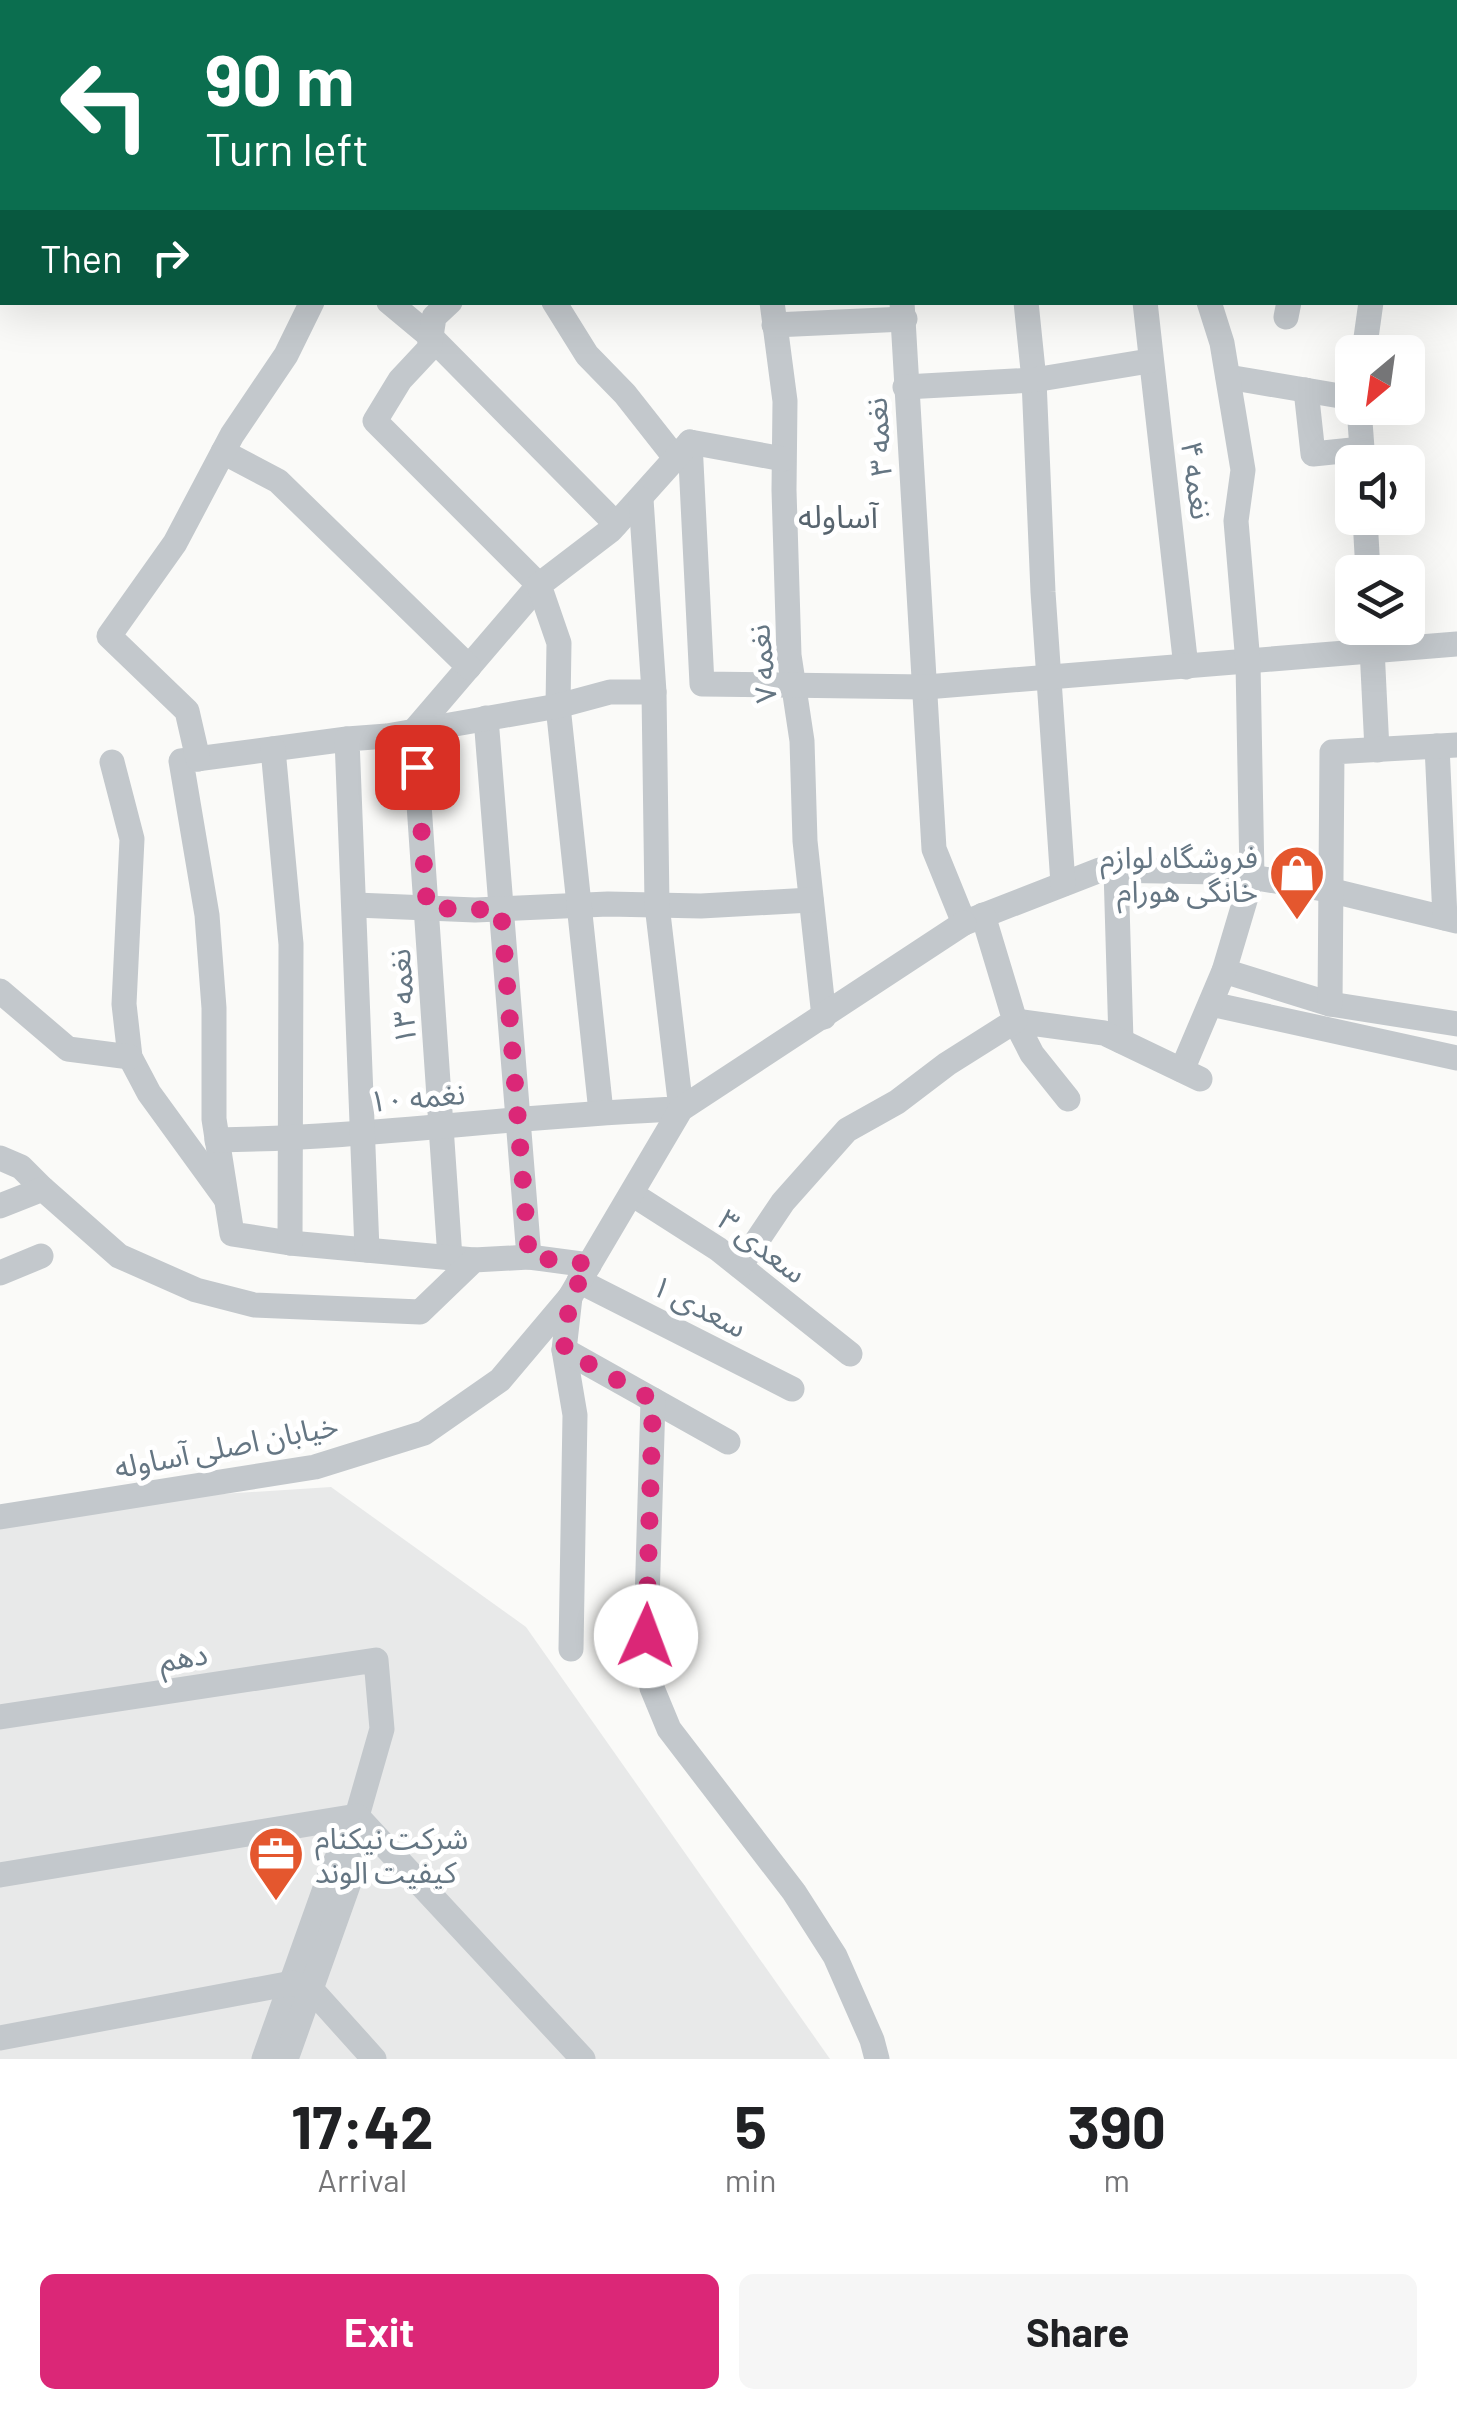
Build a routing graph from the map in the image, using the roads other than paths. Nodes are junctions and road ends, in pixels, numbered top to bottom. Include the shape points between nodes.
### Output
1 (311, 305) edge
2 (393, 305) edge
3 (447, 305) edge
4 (556, 305) edge
5 (1026, 305) edge
6 (1144, 305) edge
7 (1211, 305) edge
8 (1371, 305) edge
9 (904, 311) edge
10 (773, 314) edge
11 (1366, 335) edge
12 (431, 337) junction
13 (1149, 361) junction
14 (1228, 376) junction
15 (1034, 380) junction
16 (905, 387) junction
17 (1306, 390) junction
18 (1335, 395) edge
19 (683, 451) junction
20 (223, 452) junction
21 (1335, 455) edge
22 (784, 459) junction
23 (641, 498) junction
24 (616, 524) junction
25 (539, 585) junction
26 (1425, 642) edge
27 (1457, 644) edge
28 (1339, 645) edge
29 (1371, 645) edge
30 (1248, 662) junction
31 (1186, 666) junction
32 (469, 667) junction
33 (1051, 676) junction
34 (796, 685) junction
35 (926, 687) junction
36 (654, 692) junction
37 (558, 706) junction
38 (486, 718) junction
39 (414, 732) junction
40 (347, 739) junction
41 (1447, 746) edge
42 (273, 749) junction
43 (1378, 750) junction
44 (198, 759) junction
45 (112, 762) dead end
46 (1116, 870) junction
47 (1252, 878) junction
48 (1063, 884) junction
49 (1328, 890) junction
50 (811, 900) junction
51 (356, 905) junction
52 (657, 905) junction
53 (580, 906) junction
54 (427, 908) junction
55 (501, 910) junction
56 (974, 919) junction
57 (1451, 920) edge
58 (1224, 970) junction
59 (0, 990) edge
60 (1211, 1004) junction
61 (1330, 1004) junction
62 (824, 1017) junction
63 (1015, 1021) junction
64 (1457, 1024) edge
65 (1121, 1041) junction
66 (130, 1057) junction
67 (1457, 1058) edge
68 (1068, 1099) dead end
69 (681, 1109) junction
70 (601, 1112) junction
71 (519, 1120) junction
72 (442, 1126) junction
73 (362, 1133) junction
74 (289, 1139) junction
75 (217, 1140) junction
76 (0, 1158) edge
77 (42, 1190) junction
78 (632, 1194) junction
79 (227, 1200) junction
80 (0, 1206) edge
81 (290, 1243) junction
82 (367, 1250) junction
83 (41, 1256) dead end
84 (529, 1257) junction
85 (462, 1259) junction
86 (740, 1266) junction
87 (0, 1274) edge
88 (580, 1281) junction
89 (564, 1350) junction
90 (850, 1354) dead end
91 (792, 1389) dead end
92 (653, 1400) junction
93 (728, 1442) dead end
94 (0, 1517) edge
95 (571, 1649) dead end
96 (0, 1717) edge
97 (357, 1816) junction
98 (0, 1874) edge
99 (301, 1986) junction
100 (0, 2038) edge
101 (264, 2059) edge
102 (286, 2059) edge
103 (374, 2059) edge
104 (583, 2059) edge
105 (877, 2059) edge

1 - 20 street
2 - 12 street
3 - 12 street via 434,317
4 - 19 street via 587,355
5 - 15 street
6 - 13 street, نغمه ۴
7 - 14 street
8 - 11 street
9 - 10 street
9 - 16 street, نغمه ۳
10 - 22 street, نغمه ۷ via 785,401
12 - 24 street
12 - 25 street via 375,421
13 - 15 street
13 - 31 street, نغمه ۴
14 - 17 street
14 - 30 street via 1243,470 1236,521
15 - 16 street
15 - 33 street
16 - 35 street, نغمه ۳
17 - 18 street
17 - 21 street via 1312,454
19 - 22 street
19 - 23 street
19 - 34 street via 702,684
20 - 32 street via 278,481
20 - 44 street via 175,543 109,636 186,711
22 - 34 street, نغمه ۷ via 789,655
23 - 24 street
23 - 36 street
24 - 25 street
25 - 32 street
25 - 37 street via 559,643
26 - 27 street
28 - 30 street
29 - 43 street
30 - 31 street
30 - 47 street
31 - 33 street
32 - 39 street
33 - 35 street
33 - 48 street
34 - 35 street
34 - 50 street, نغمه ۷
35 - 56 street via 934,848
36 - 37 street via 610,692
36 - 52 street
37 - 38 street
37 - 53 street
38 - 39 street
38 - 55 street
39 - 40 street
39 - 54 street, نغمه ۱۳
40 - 42 street
40 - 51 street
41 - 43 street
41 - 57 street
42 - 44 street
42 - 74 street via 292,944
43 - 49 street via 1332,752
44 - 75 street via 181,761 206,916
45 - 66 street via 132,840 124,1004
46 - 47 street, خیابان اصلی آساوله
46 - 48 street, خیابان اصلی آساوله
46 - 65 street
47 - 49 street, خیابان اصلی آساوله
47 - 58 street
48 - 56 street, خیابان اصلی آساوله
49 - 57 street, خیابان اصلی آساوله
49 - 61 street
50 - 52 street
50 - 62 street, نغمه ۷
51 - 54 street
51 - 73 street
52 - 53 street
52 - 69 street
53 - 55 street
53 - 70 street
54 - 55 street
54 - 72 street, نغمه ۱۳
55 - 71 street
56 - 62 street, خیابان اصلی آساوله
56 - 63 street
58 - 60 street
58 - 61 street
59 - 66 street via 68,1048
60 - 65 street via 1191,1075
60 - 67 street
61 - 64 street
62 - 69 street, خیابان اصلی آساوله
63 - 65 street via 1104,1032
63 - 68 street
63 - 86 street via 847,1130 783,1202
66 - 79 street via 149,1094
69 - 70 street, نغمه ۱۰
69 - 78 street, خیابان اصلی آساوله
70 - 71 street, نغمه ۱۰
71 - 72 street, نغمه ۱۰
71 - 84 street
72 - 73 street, نغمه ۱۰
72 - 85 street, نغمه ۱۳
73 - 74 street, نغمه ۱۰
73 - 82 street
74 - 75 street, نغمه ۱۰
74 - 81 street
75 - 79 street
76 - 77 street via 21,1167
77 - 80 street
77 - 85 street via 119,1256 196,1290 254,1304 420,1312
78 - 86 street, سعدی ۳
78 - 88 street, خیابان اصلی آساوله
79 - 81 street via 232,1234
81 - 82 street
82 - 85 street
83 - 87 street
84 - 85 street
84 - 88 street
86 - 90 street, سعدی ۳
88 - 89 street
88 - 91 street, سعدی ۱
88 - 94 street, خیابان اصلی آساوله via 500,1380 424,1432 315,1467
89 - 92 street
89 - 95 street via 575,1415
92 - 93 street
92 - 105 street via 646,1636 652,1688 670,1729 835,1956
96 - 97 street, دهم via 376,1660 382,1729
97 - 98 street
97 - 99 street via 352,1874
97 - 104 street
99 - 100 street
99 - 101 street
99 - 102 street
99 - 103 street

